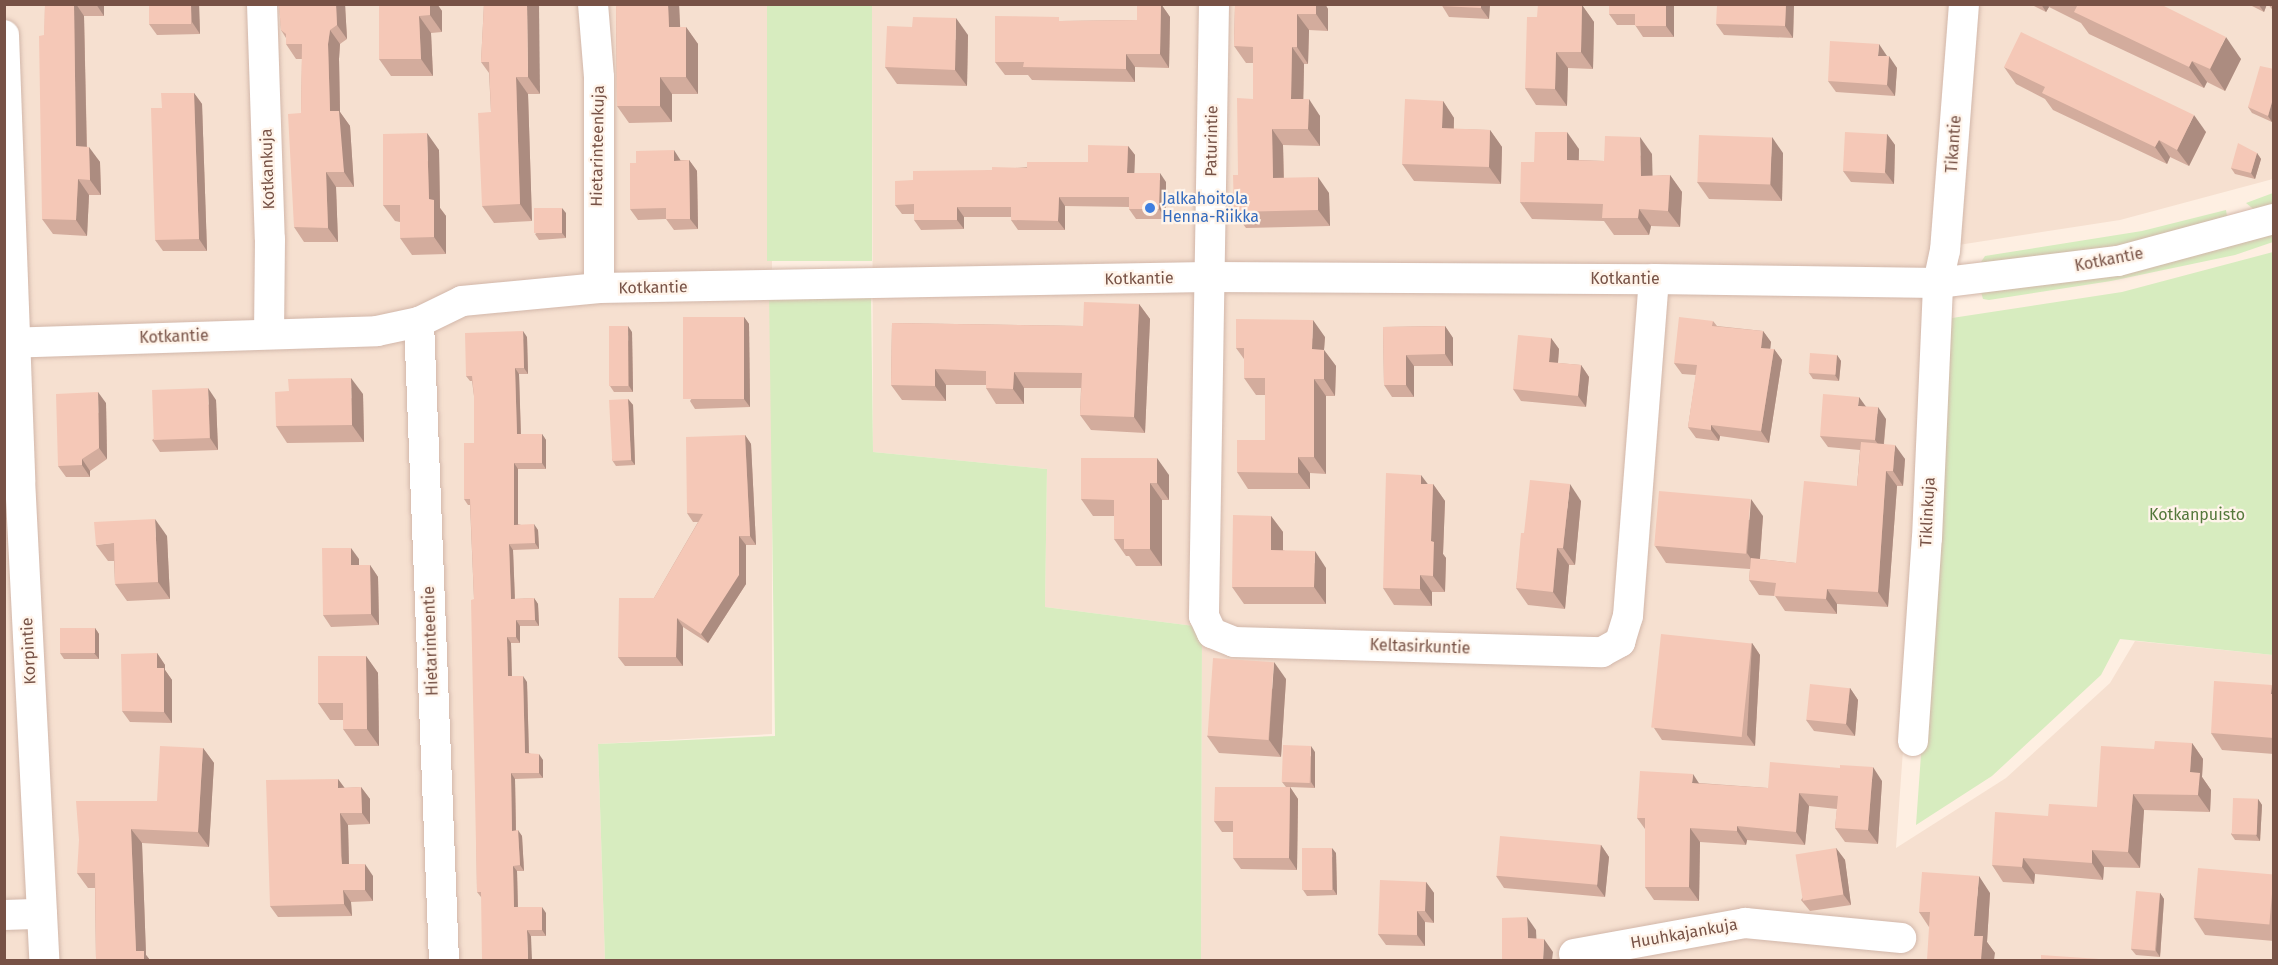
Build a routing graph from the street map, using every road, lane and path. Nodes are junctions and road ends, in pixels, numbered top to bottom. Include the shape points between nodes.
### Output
1 (262, 4) edge
2 (593, 4) edge
3 (1214, 4) edge
4 (1964, 4) edge
5 (4, 35) edge
6 (2274, 219) edge
7 (1207, 278) junction
8 (1654, 279) junction
9 (1938, 283) junction
10 (599, 288) junction
11 (419, 322) junction
12 (269, 333) junction
13 (10, 343) edge
14 (15, 603) edge
15 (1913, 741) dead end
16 (42, 914) junction
17 (4, 915) edge
18 (1901, 941) edge
19 (1574, 954) dead end
20 (44, 960) edge
21 (444, 960) edge

1 - 12 street, Kotkankuja
2 - 10 street, Hietarinteenkuja via 599,77
3 - 7 street, Paturintie
4 - 9 street, Tikantie via 1945,251
5 - 13 street, Korpintie
6 - 9 street, Kotkantie via 2118,261
7 - 8 street, Kotkantie
7 - 8 street, Keltasirkuntie via 1204,616 1212,633 1234,642 1602,652 1620,642 1628,616
7 - 10 street, Kotkantie
8 - 9 street, Kotkantie
9 - 15 street, Tiklinkuja
10 - 11 street, Kotkantie via 462,301
11 - 12 street, Kotkantie via 377,331
11 - 21 street, Hietarinteentie
12 - 13 street, Kotkantie
13 - 14 street, Korpintie
14 - 16 street, Korpintie
16 - 17 street
16 - 20 street, Korpintie
18 - 19 street, Huuhkajankuja via 1745,923

